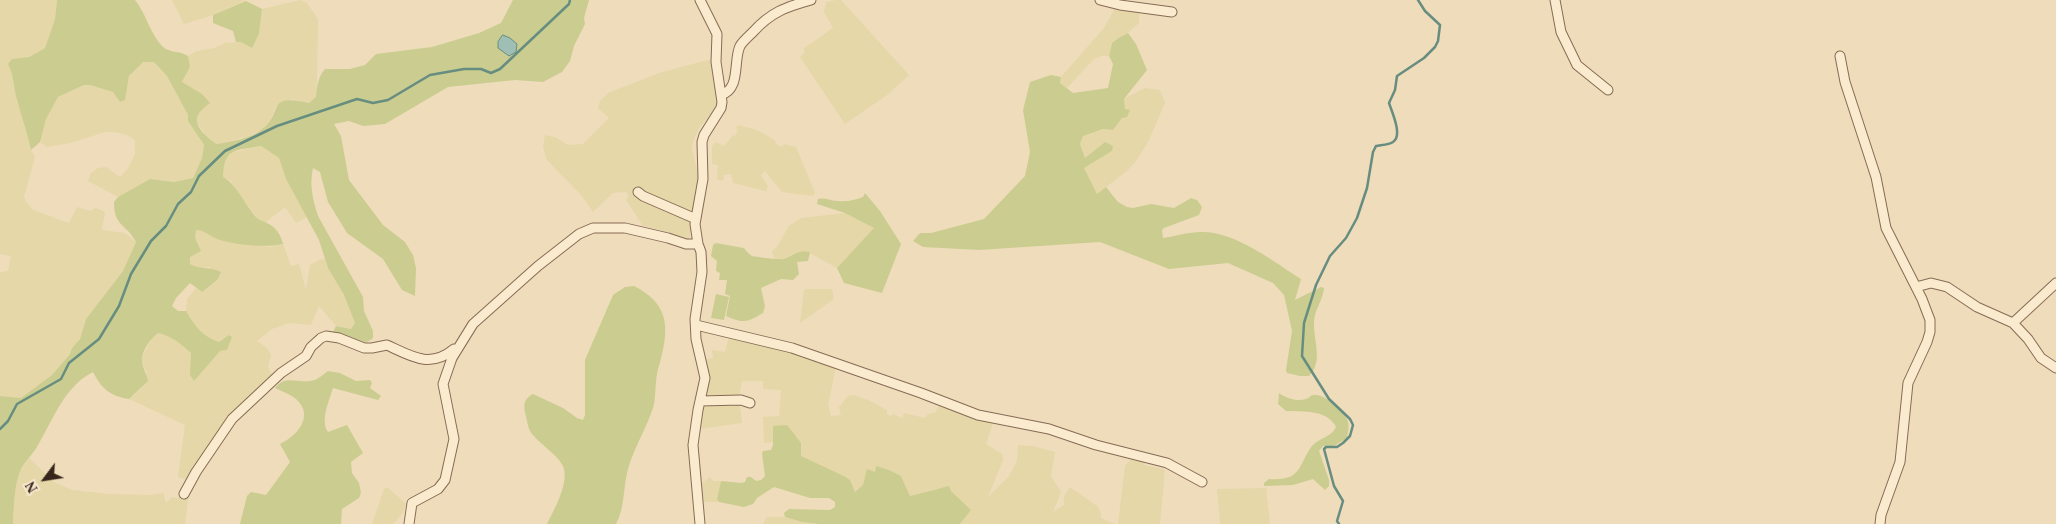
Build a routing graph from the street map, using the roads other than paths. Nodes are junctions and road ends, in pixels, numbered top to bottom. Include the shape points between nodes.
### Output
1 (700, 0) edge
2 (811, 0) edge
3 (1100, 0) edge
4 (1555, 0) edge
5 (1172, 12) dead end
6 (1840, 56) dead end
7 (1608, 90) dead end
8 (721, 95) junction
9 (638, 192) dead end
10 (696, 219) junction
11 (698, 244) junction
12 (2056, 283) edge
13 (1916, 287) junction
14 (2013, 323) junction
15 (696, 325) junction
16 (464, 340) junction
17 (2056, 368) edge
18 (700, 401) junction
19 (750, 402) dead end
20 (1202, 482) dead end
21 (184, 494) dead end
22 (409, 524) edge
23 (700, 524) edge
24 (1880, 524) edge

1 - 8 street via 717,34 716,62
2 - 8 street via 774,12 763,21 740,47 734,80 728,91
3 - 5 street
4 - 7 street via 1562,32 1577,65
6 - 13 street via 1845,82 1876,176 1886,228
8 - 10 street via 721,108 702,142 703,179
9 - 10 street
10 - 11 street
11 - 15 street via 702,272
11 - 16 street via 686,244 625,228 584,231 538,266 473,324
12 - 14 street
13 - 14 street via 1931,283 1947,287 1977,307
13 - 24 street via 1930,320 1930,332 1908,383 1900,462
14 - 17 street via 2041,358
15 - 18 street via 705,378
15 - 20 street via 792,348 978,415 1049,429 1167,463
16 - 21 street via 446,356 429,359 409,356 387,345 364,348 339,338 321,338 306,356 281,373 232,419
16 - 22 street via 452,358 443,384 454,439 447,474 442,486 412,503
18 - 19 street
18 - 23 street via 693,445

